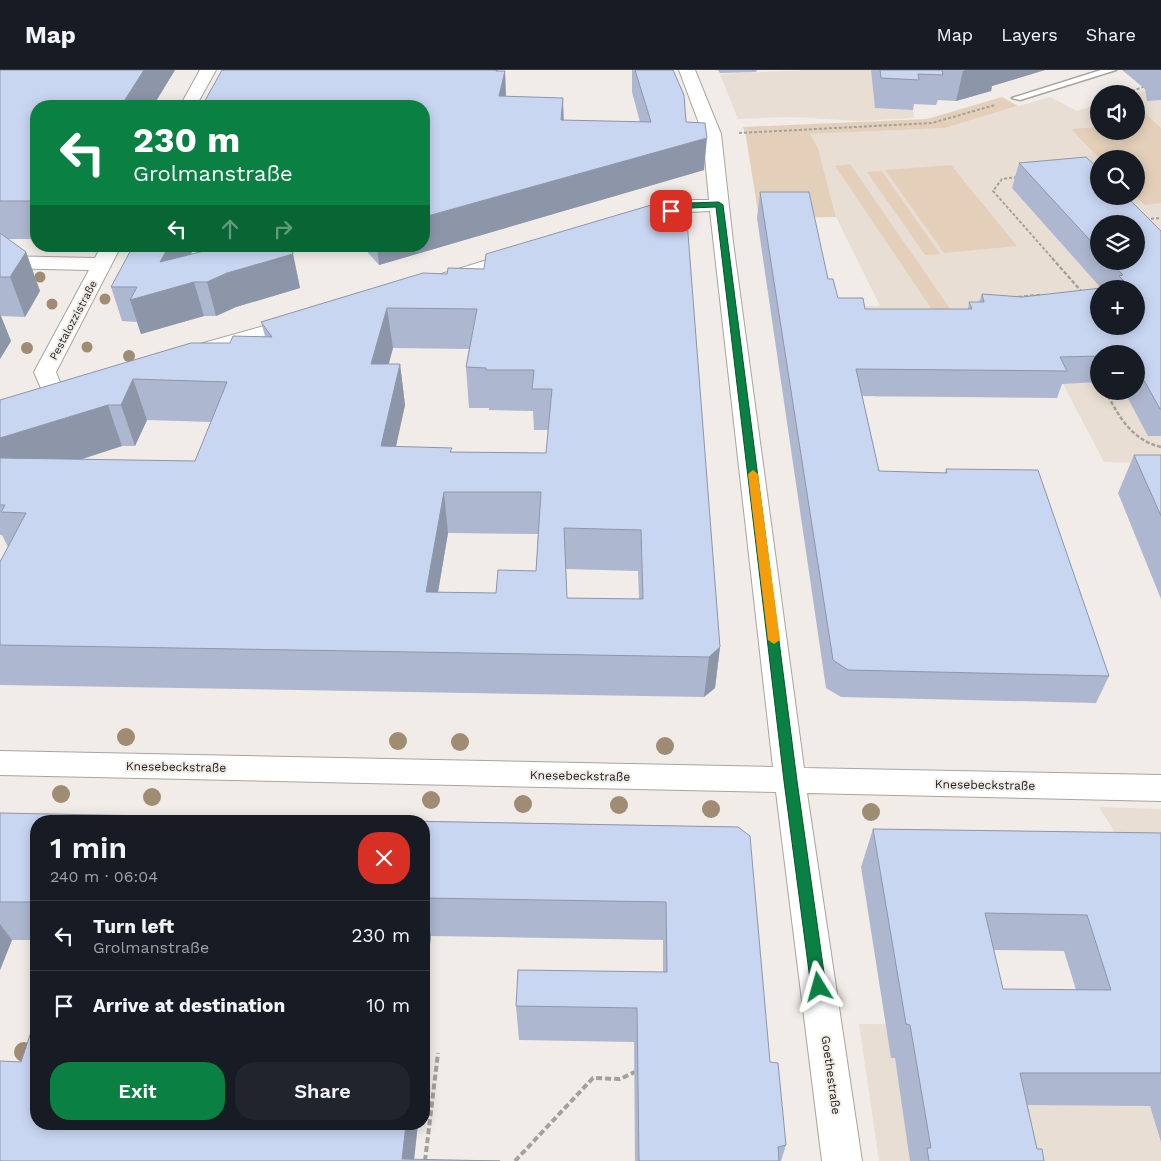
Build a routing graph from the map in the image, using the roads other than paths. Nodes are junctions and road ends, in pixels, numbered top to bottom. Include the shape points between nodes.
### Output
1 (208, 70) edge
2 (688, 70) edge
3 (1111, 70) edge
4 (1017, 98) road end
5 (191, 100) edge
6 (719, 205) junction
7 (632, 222) edge
8 (539, 250) edge
9 (107, 255) edge
10 (0, 262) edge
11 (421, 286) edge
12 (315, 317) edge
13 (168, 360) edge
14 (54, 395) edge
15 (0, 763) edge
16 (790, 781) junction
17 (1161, 788) edge
18 (842, 1161) edge

1 - 5 street
2 - 6 street, Goethestraße via 712,134
3 - 4 lane
6 - 7 street via 689,206
6 - 16 street, Goethestraße
8 - 11 street
9 - 10 street
9 - 14 street, Pestalozzistraße via 45,372
12 - 13 street
15 - 16 street, Knesebeckstraße
16 - 17 street, Knesebeckstraße
16 - 18 street, Goethestraße

